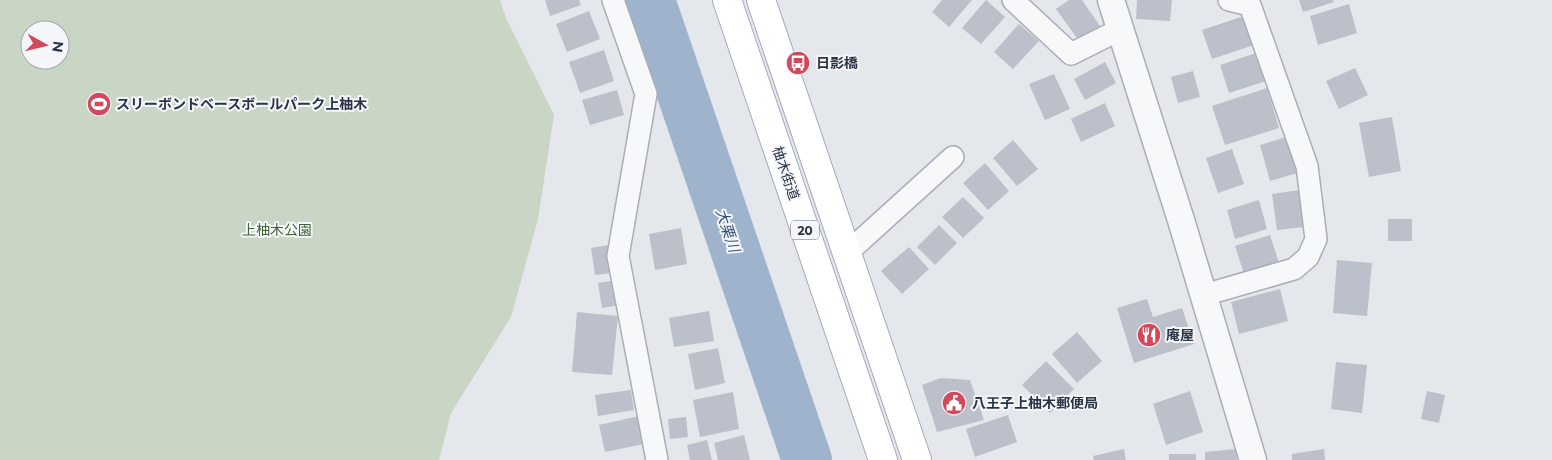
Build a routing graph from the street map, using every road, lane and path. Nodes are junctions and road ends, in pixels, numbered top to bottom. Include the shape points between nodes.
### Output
1 (613, 0) edge
2 (727, 0) edge
3 (761, 0) edge
4 (1013, 0) edge
5 (1111, 0) edge
6 (1229, 0) edge
7 (1121, 29) junction
8 (952, 157) dead end
9 (847, 253) junction
10 (1204, 295) junction
11 (657, 460) edge
12 (883, 460) edge
13 (917, 460) edge
14 (1253, 460) edge

1 - 11 street via 646,94 618,256
2 - 12 main road, 柚木街道 / 20
3 - 9 main road, 20
4 - 7 street via 1071,54
5 - 7 street
6 - 10 street via 1250,4 1307,166 1316,239 1308,257 1294,269
7 - 10 street
8 - 9 street
9 - 13 main road, 20
10 - 14 street

